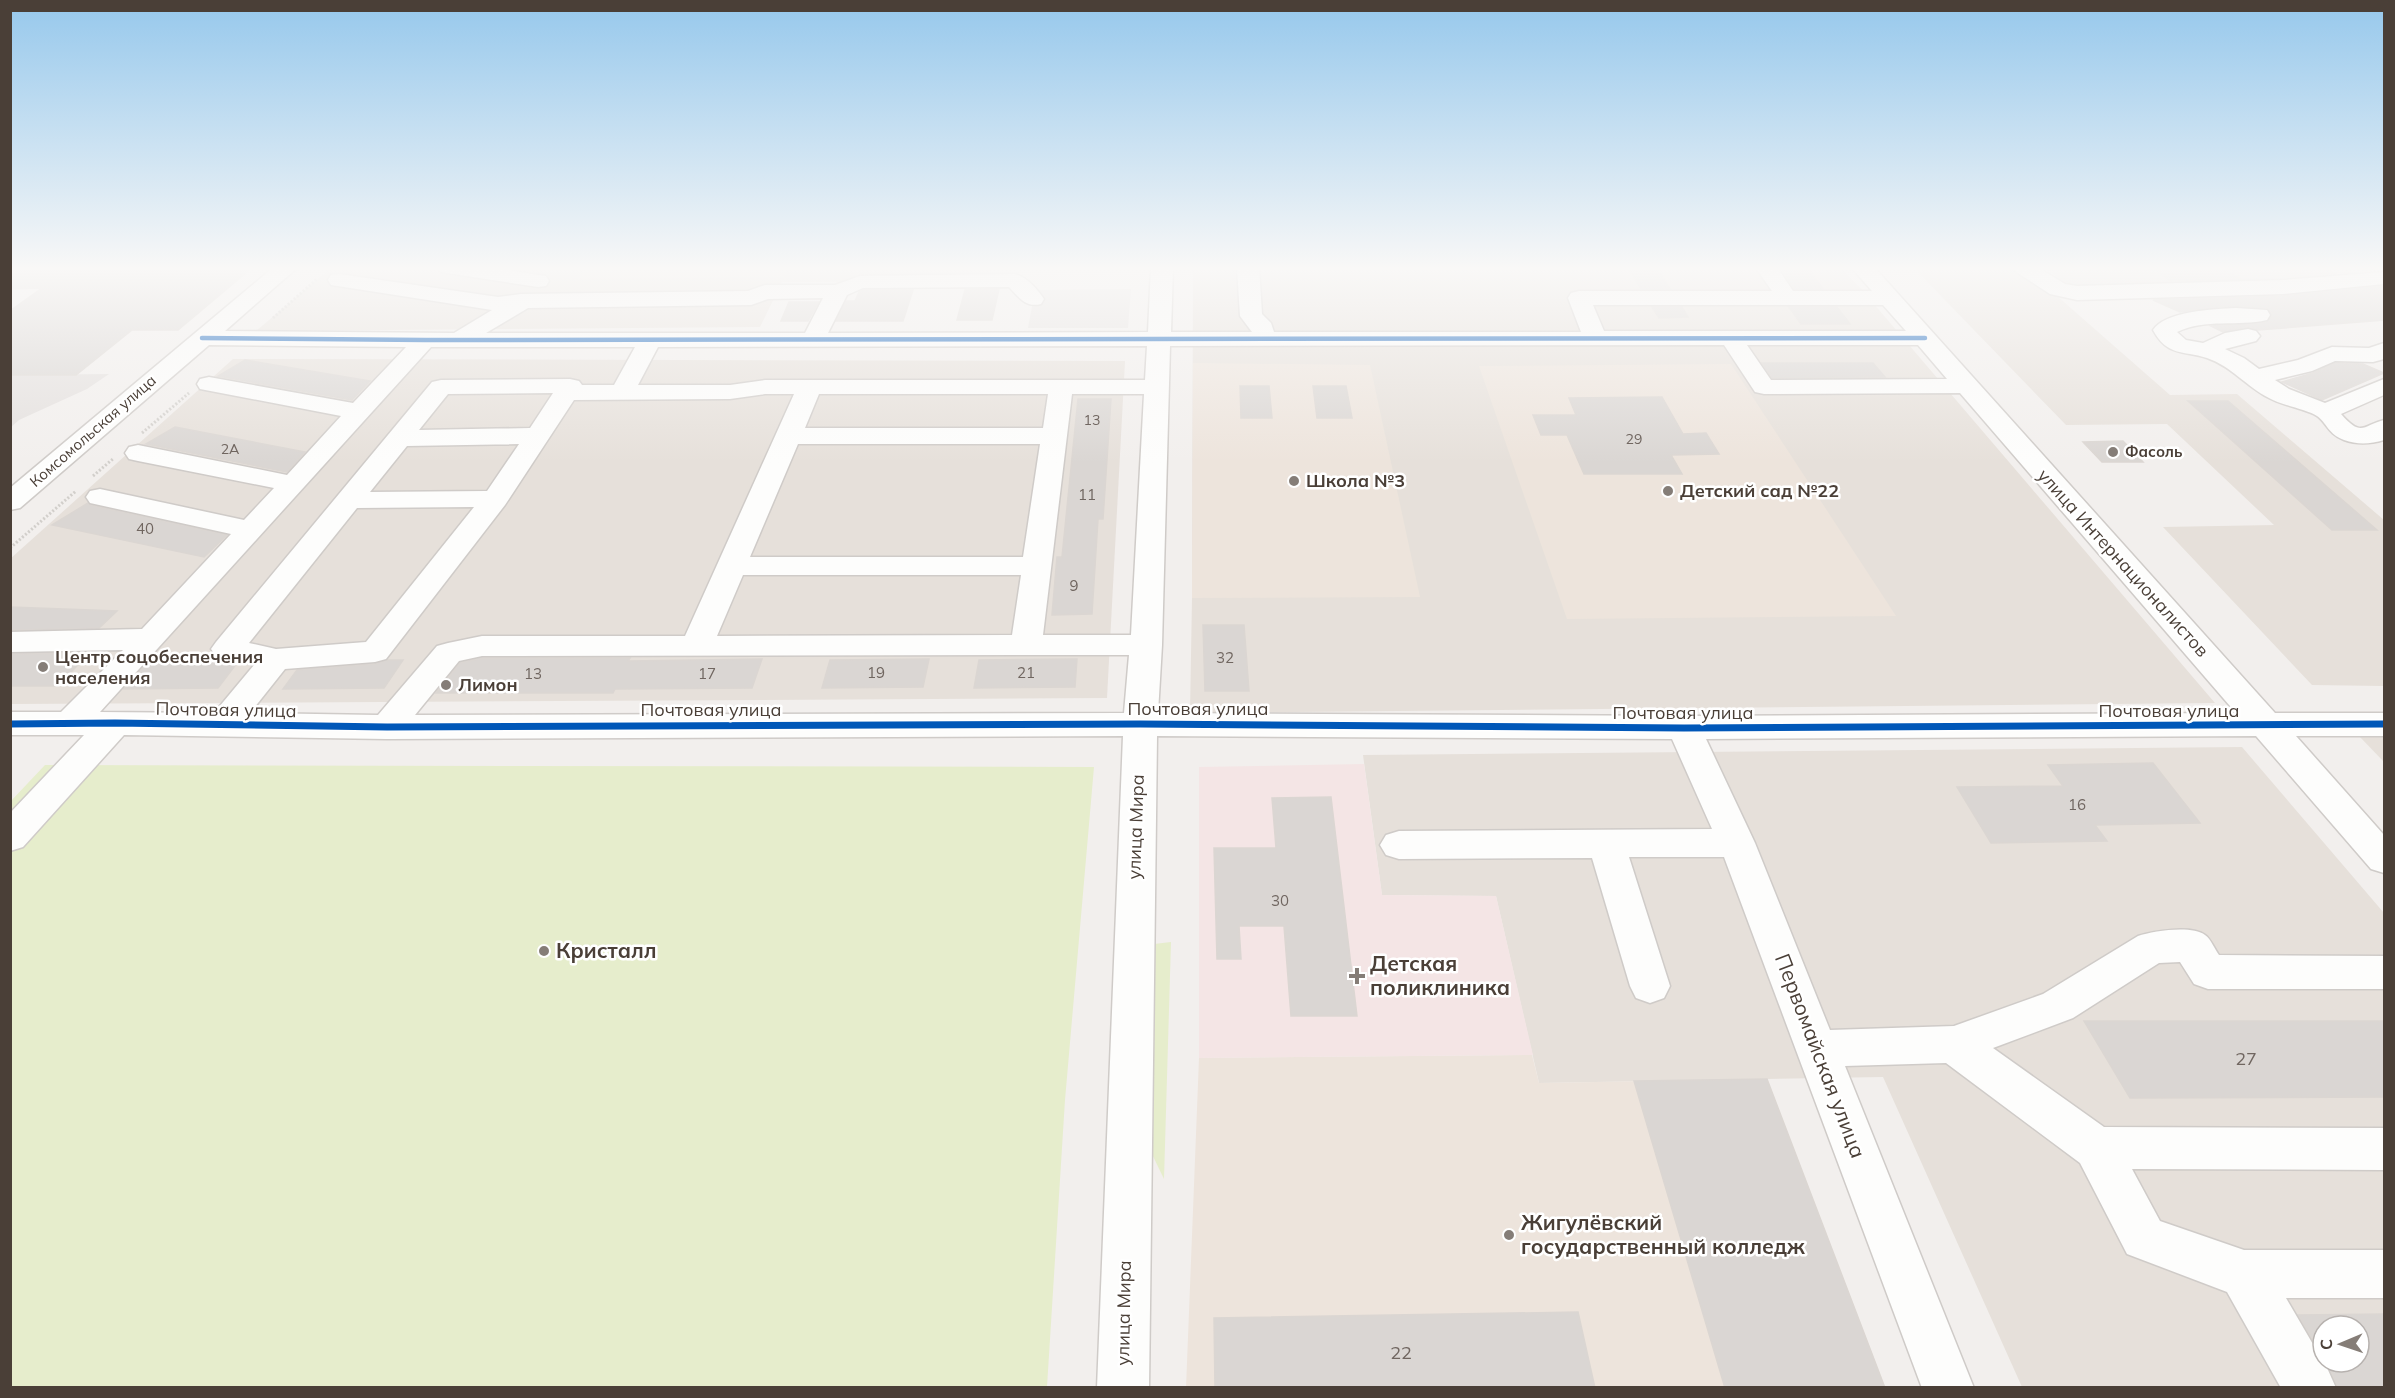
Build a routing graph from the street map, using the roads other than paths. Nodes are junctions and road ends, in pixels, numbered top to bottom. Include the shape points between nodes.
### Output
1 (209, 332) edge
2 (469, 332) edge
3 (817, 332) edge
4 (1158, 332) edge
5 (1263, 332) edge
6 (1593, 332) edge
7 (1920, 332) edge
8 (2165, 332) edge
9 (2247, 336) dead end
10 (202, 338) junction
11 (1925, 338) junction
12 (458, 339) junction
13 (651, 339) junction
14 (813, 339) junction
15 (1158, 339) junction
16 (1263, 339) junction
17 (1596, 339) junction
18 (1731, 339) junction
19 (425, 340) junction
20 (2211, 351) junction
21 (2381, 356) edge
22 (209, 384) dead end
23 (2263, 384) junction
24 (1969, 386) junction
25 (2385, 386) edge
26 (810, 387) junction
27 (1061, 387) junction
28 (1156, 387) junction
29 (622, 392) junction
30 (566, 393) junction
31 (2327, 411) junction
32 (360, 412) junction
33 (2385, 428) edge
34 (537, 436) junction
35 (788, 436) junction
36 (1055, 436) junction
37 (400, 438) junction
38 (138, 453) dead end
39 (293, 484) junction
40 (100, 497) dead end
41 (495, 499) junction
42 (349, 500) junction
43 (10, 502) edge
44 (251, 530) junction
45 (731, 566) junction
46 (1037, 566) junction
47 (152, 639) junction
48 (10, 642) edge
49 (697, 645) junction
50 (1146, 645) junction
51 (1026, 646) junction
52 (276, 659) junction
53 (70, 723) junction
54 (115, 723) junction
55 (10, 724) edge
56 (1140, 724) junction
57 (2385, 724) edge
58 (223, 725) junction
59 (2267, 725) junction
60 (387, 727) junction
61 (1684, 728) junction
62 (10, 837) edge
63 (1737, 843) junction
64 (1606, 844) junction
65 (1399, 845) dead end
66 (2385, 859) edge
67 (2385, 972) edge
68 (1650, 986) dead end
69 (1954, 1044) junction
70 (1818, 1048) junction
71 (2096, 1148) junction
72 (2385, 1149) edge
73 (2244, 1274) junction
74 (2385, 1274) edge
75 (1123, 1388) edge
76 (1948, 1388) edge
77 (2310, 1388) edge

1 - 10 street, Комсомольская улица
2 - 12 street
3 - 14 street
4 - 15 street, улица Мира
5 - 16 street
6 - 17 street
7 - 11 street, улица Интернационалистов
8 - 20 street via 2176,344
9 - 20 street via 2225,340
10 - 19 street
10 - 43 street, Комсомольская улица
11 - 18 street
11 - 24 street, улица Интернационалистов
12 - 13 street
12 - 19 street
13 - 14 street
13 - 29 street
14 - 15 street
15 - 16 street
15 - 28 street, улица Мира
16 - 17 street
17 - 18 street
18 - 24 street via 1764,387
19 - 32 street
20 - 23 street via 2236,363
21 - 23 street via 2332,354 2304,366 2275,371 2260,378
22 - 32 street
23 - 31 street via 2288,398
24 - 59 street, улица Интернационалистов
25 - 31 street
26 - 27 street
26 - 29 street
26 - 35 street
27 - 28 street
27 - 36 street
28 - 50 street, улица Мира
29 - 30 street
30 - 34 street
30 - 37 street via 570,386 441,387
31 - 33 street via 2330,420 2356,436 2374,435
32 - 39 street
34 - 37 street
34 - 41 street
35 - 36 street
35 - 45 street
36 - 46 street
37 - 42 street
38 - 39 street
39 - 44 street
40 - 44 street
41 - 42 street
41 - 52 street via 375,652
42 - 52 street via 227,648
44 - 47 street
45 - 46 street
45 - 49 street
46 - 51 street
47 - 48 street
47 - 53 street
49 - 51 street
49 - 60 street via 482,646 448,653
50 - 51 street
50 - 56 street, улица Мира
52 - 58 street
53 - 54 street, Почтовая улица
53 - 55 street, Почтовая улица
54 - 58 street, Почтовая улица
54 - 62 street
56 - 60 street, Почтовая улица
56 - 61 street, Почтовая улица
56 - 75 street, улица Мира
57 - 59 street, Почтовая улица
58 - 60 street, Почтовая улица
59 - 61 street, Почтовая улица
59 - 66 street, улица Интернационалистов
61 - 63 street, Первомайская улица
63 - 64 street
63 - 70 street, Первомайская улица
64 - 65 street
64 - 68 street
67 - 69 street via 2208,972 2191,946 2152,947 2058,1006
69 - 70 street
69 - 71 street
70 - 76 street, Первомайская улица
71 - 72 street
71 - 73 street via 2144,1238
73 - 74 street
73 - 77 street

